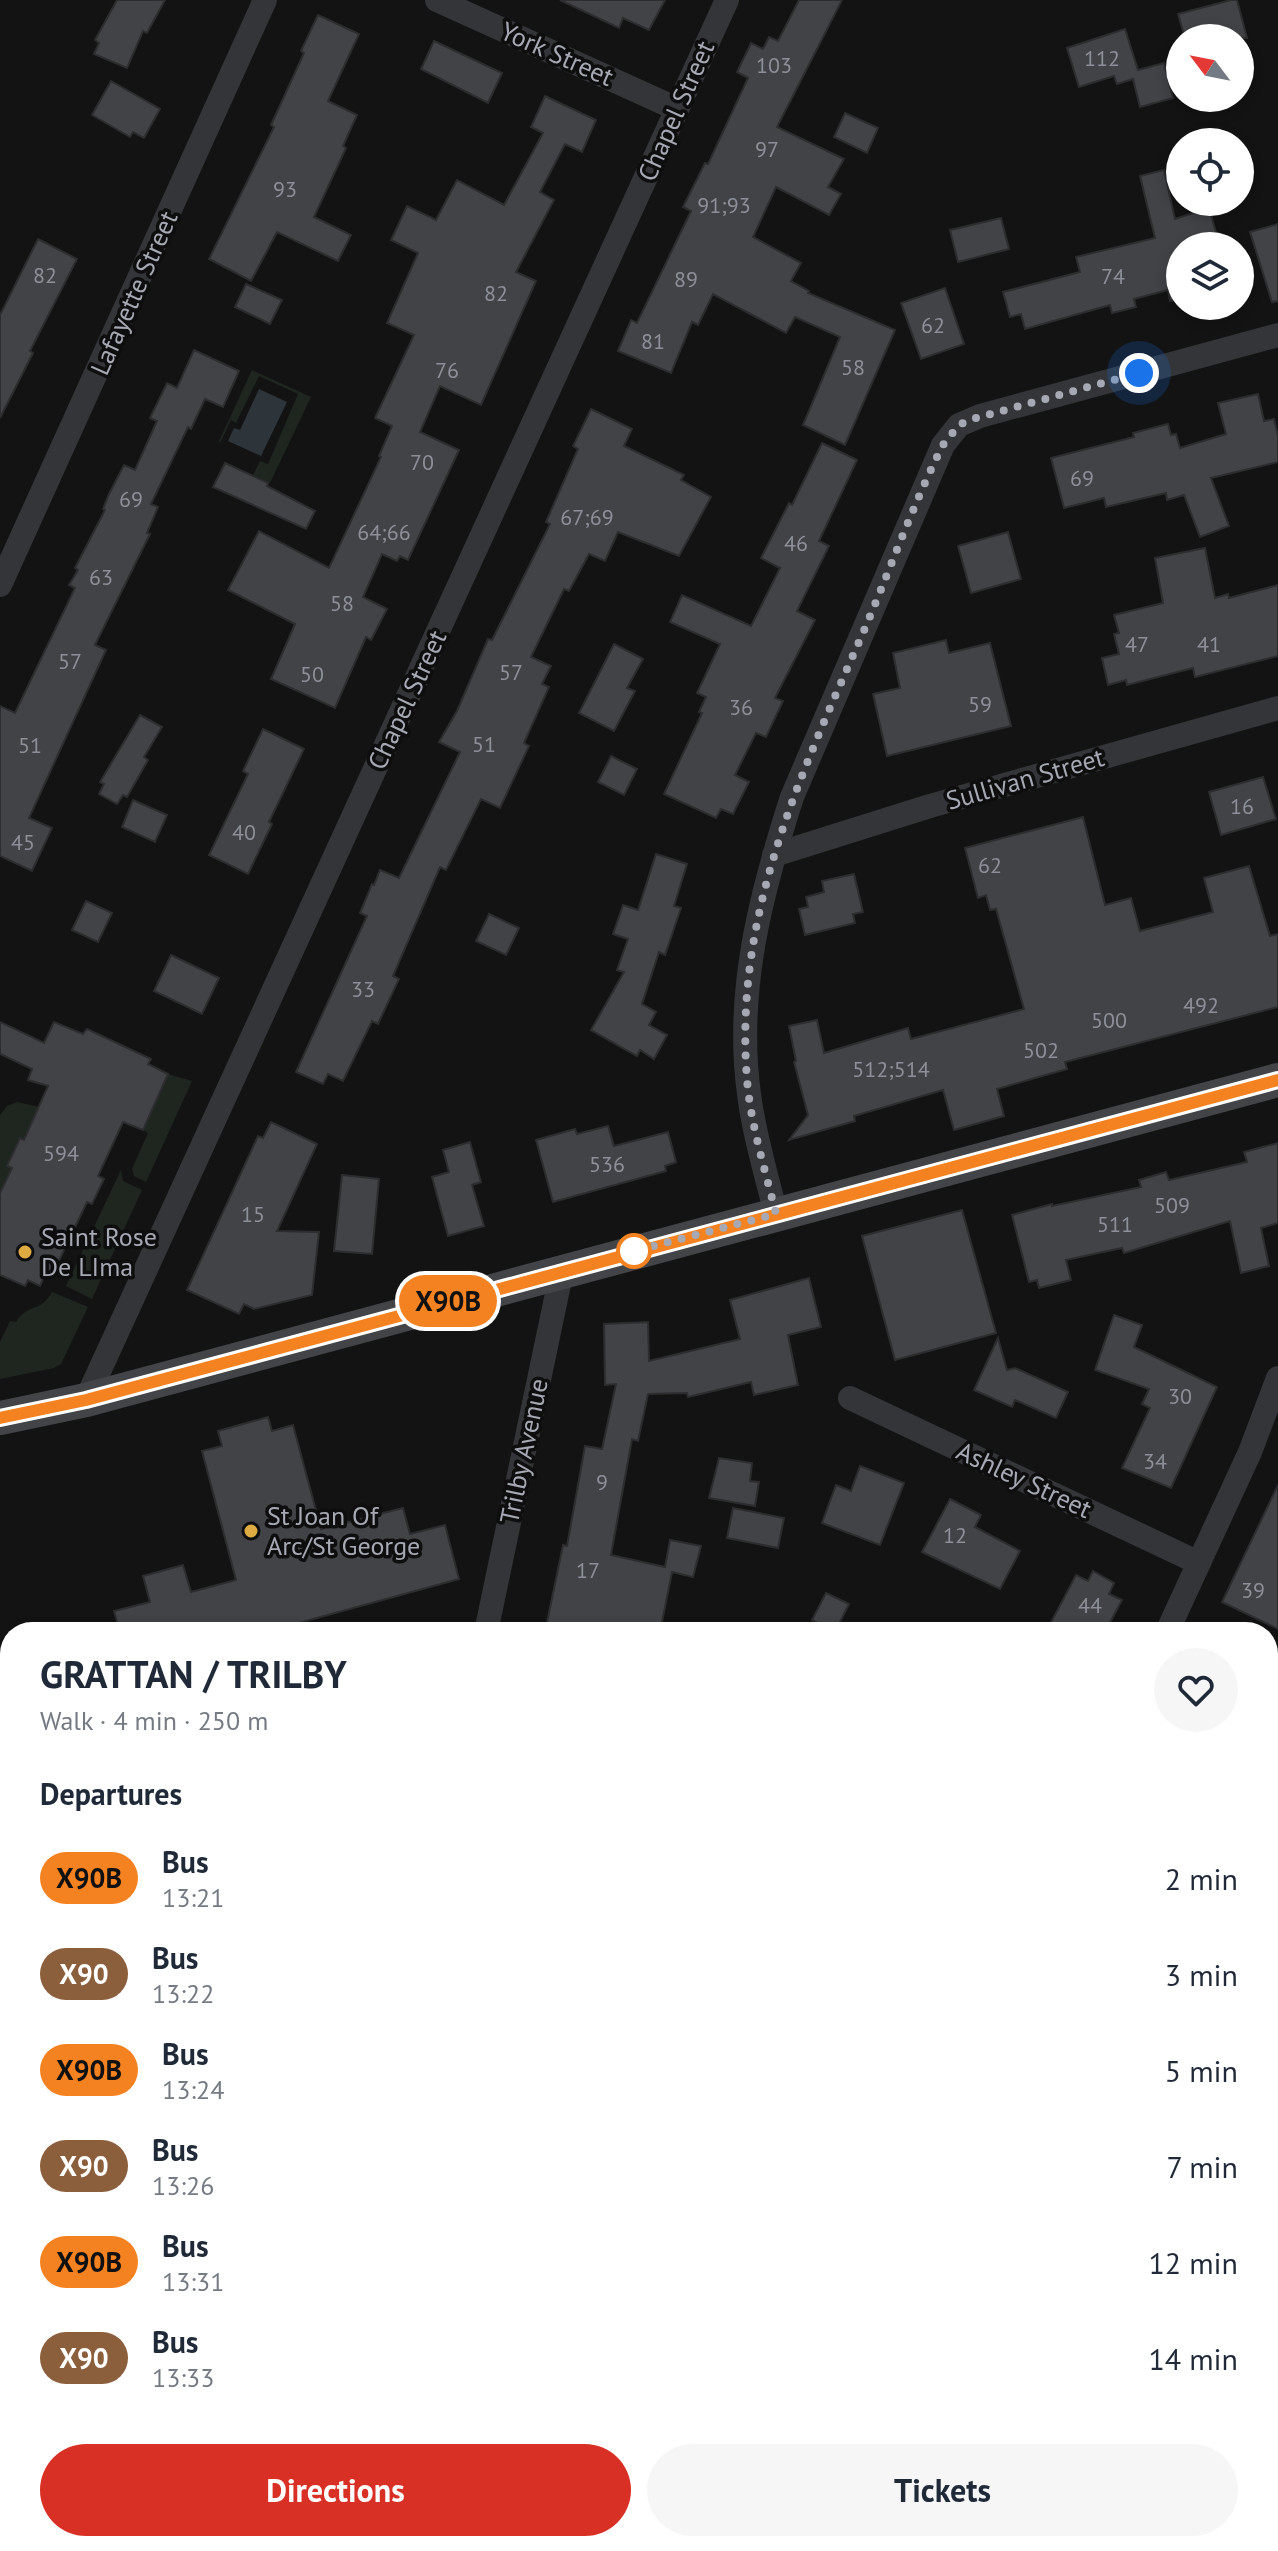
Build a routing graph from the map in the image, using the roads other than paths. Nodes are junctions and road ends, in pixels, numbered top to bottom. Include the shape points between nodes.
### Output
1 (265, 0) edge
2 (437, 0) edge
3 (727, 0) edge
4 (677, 109) junction
5 (1278, 335) edge
6 (0, 585) edge
7 (1278, 708) edge
8 (774, 855) junction
9 (1278, 1080) edge
10 (776, 1214) junction
11 (562, 1270) junction
12 (1278, 1378) edge
13 (850, 1398) dead end
14 (86, 1400) junction
15 (0, 1418) edge
16 (1199, 1563) junction
17 (488, 1622) edge
18 (1172, 1622) edge

1 - 6 street, Lafayette Street
2 - 4 street, York Street
3 - 4 street, Chapel Street
4 - 14 street, Chapel Street
5 - 8 street via 959,425 937,457 792,797
7 - 8 street, Sullivan Street
8 - 10 street via 751,958 746,1028 748,1092
9 - 10 main road
10 - 11 main road
11 - 14 main road
11 - 17 street, Trilby Avenue
12 - 16 street
13 - 16 street, Ashley Street
14 - 15 main road
16 - 18 street

